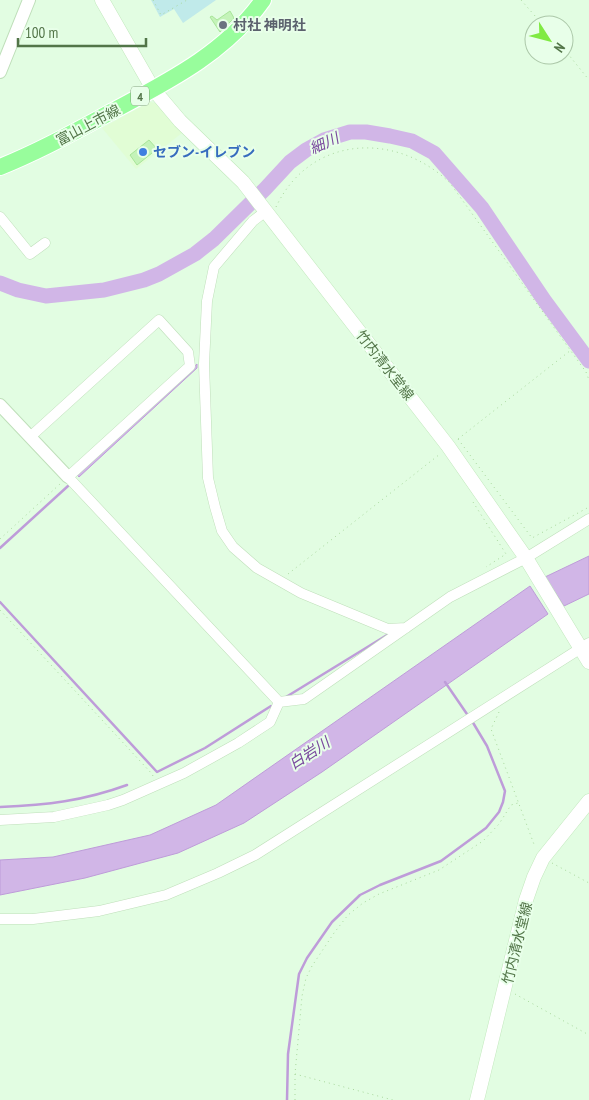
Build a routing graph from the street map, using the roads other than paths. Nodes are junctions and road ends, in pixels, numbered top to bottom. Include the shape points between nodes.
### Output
1 (29, 0) edge
2 (102, 0) edge
3 (259, 1) edge
4 (0, 72) edge
5 (153, 90) junction
6 (0, 167) edge
7 (268, 213) junction
8 (0, 216) edge
9 (45, 243) dead end
10 (0, 405) edge
11 (30, 437) junction
12 (68, 477) junction
13 (589, 519) edge
14 (526, 558) junction
15 (406, 628) junction
16 (585, 645) edge
17 (589, 662) edge
18 (279, 702) junction
19 (589, 801) edge
20 (0, 820) edge
21 (0, 919) edge
22 (477, 1100) edge

1 - 4 street
2 - 5 main road, 竹内清水堂線
3 - 5 main road, 富山上市線 / 4 via 236,33 214,52
5 - 6 main road, 富山上市線 / 4 via 45,148
5 - 7 main road, 竹内清水堂線 via 243,182
7 - 14 main road, 竹内清水堂線 via 453,442
7 - 15 street via 253,222 214,267 207,301 204,364 208,478 214,507 222,531 233,547 257,568 300,593 388,629
8 - 9 street via 30,254
10 - 11 street
11 - 12 street
11 - 12 street via 160,320 188,352 190,366
12 - 18 street
13 - 14 street
14 - 15 street via 450,597
14 - 16 main road, 竹内清水堂線
15 - 18 street via 304,700
16 - 17 main road, 竹内清水堂線
16 - 21 street via 255,855 218,873 166,894 99,911 33,919
18 - 20 street via 270,722 184,773 123,800 54,817
19 - 22 main road, 竹内清水堂線 via 544,858 534,877

